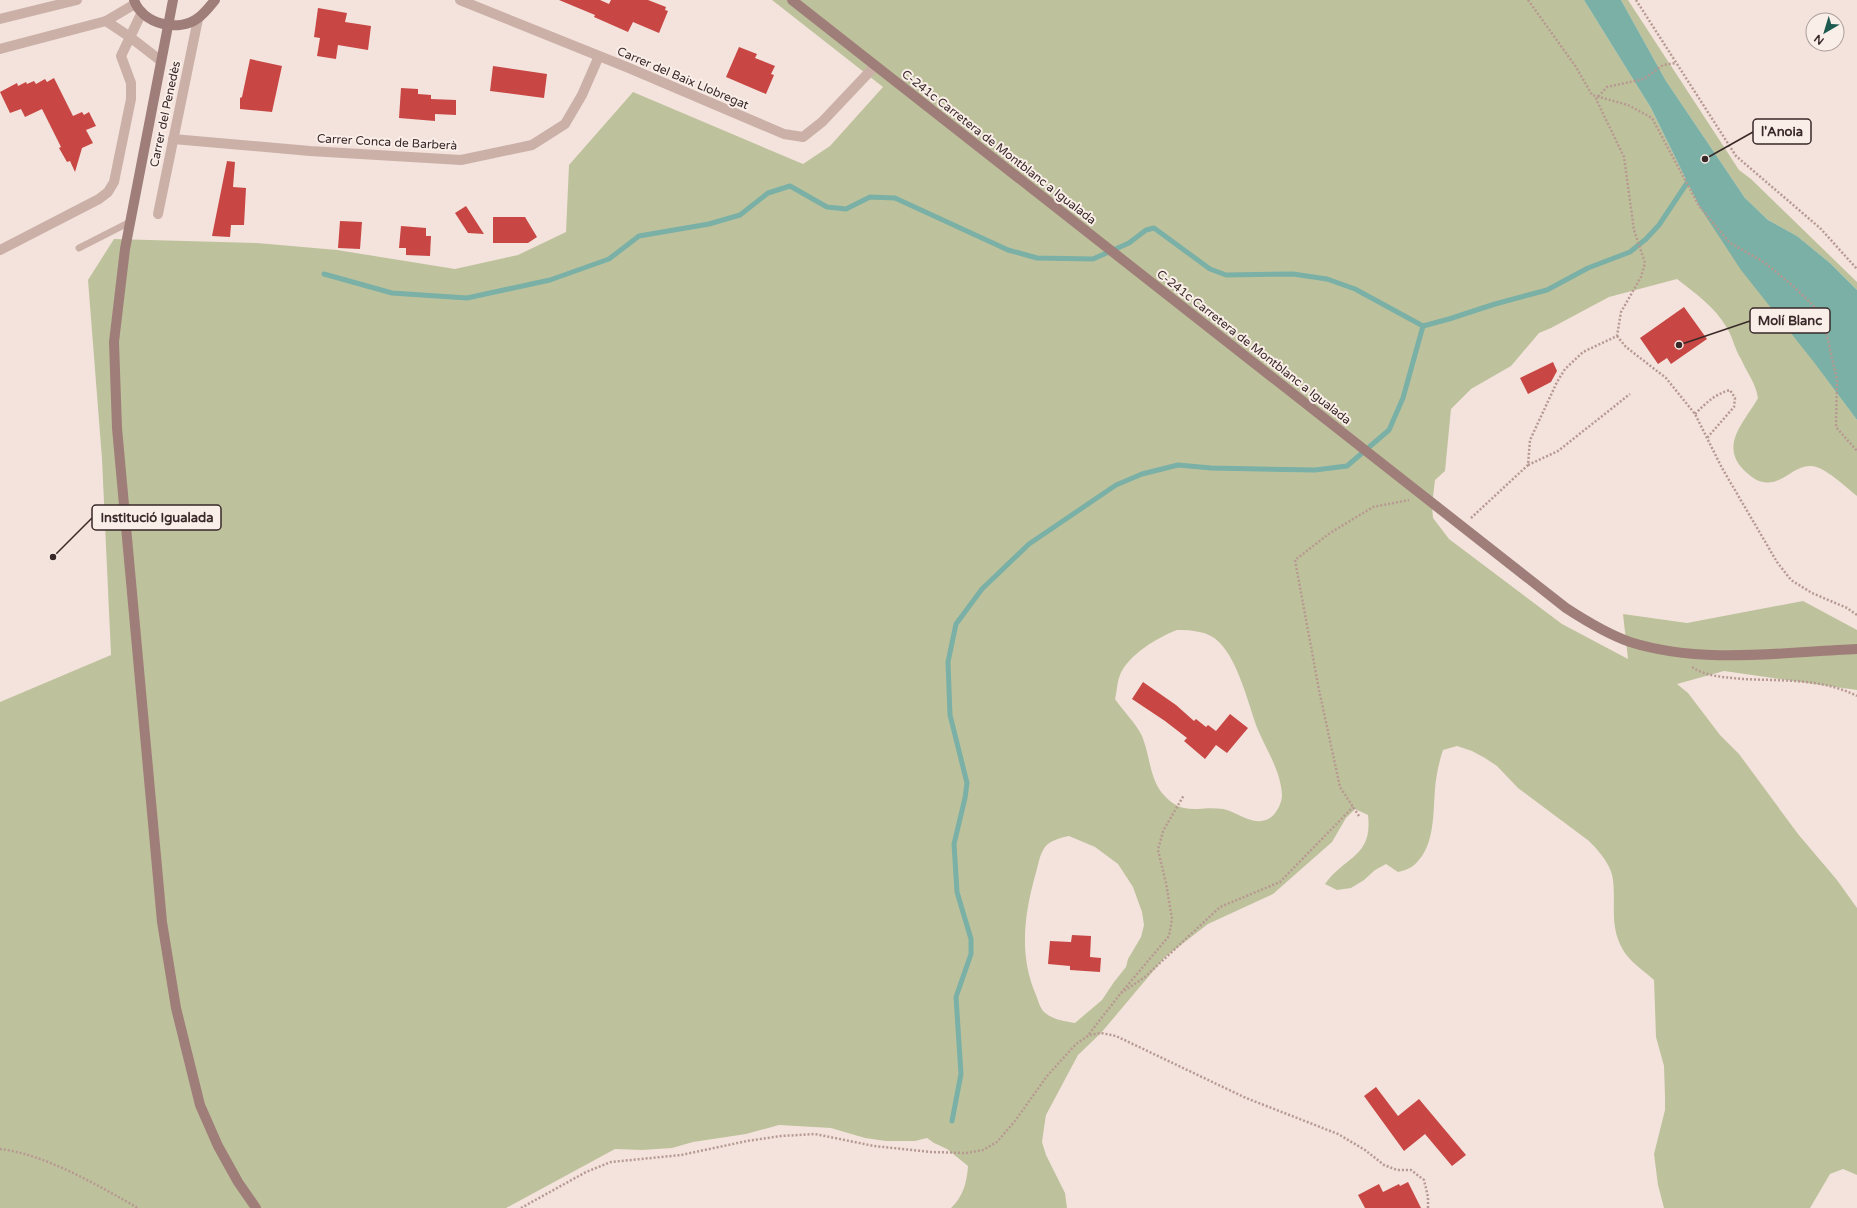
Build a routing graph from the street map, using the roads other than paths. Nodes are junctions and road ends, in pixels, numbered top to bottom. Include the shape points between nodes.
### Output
1 (76, 0) edge
2 (173, 0) edge
3 (215, 0) edge
4 (460, 0) edge
5 (792, 0) edge
6 (135, 2) edge
7 (142, 12) junction
8 (0, 19) edge
9 (198, 19) junction
10 (106, 21) junction
11 (168, 25) junction
12 (130, 36) junction
13 (0, 49) edge
14 (599, 56) junction
15 (161, 61) junction
16 (875, 66) junction
17 (173, 139) junction
18 (158, 214) dead end
19 (130, 222) junction
20 (79, 248) dead end
21 (0, 250) edge
22 (1857, 648) edge
23 (256, 1208) edge

1 - 8 street
2 - 11 main road
3 - 9 main road
4 - 14 street, Carrer del Baix Llobregat
5 - 16 main road, C-241c Carretera de Montblanc a Igualada
6 - 7 main road
6 - 10 street
7 - 11 main road via 150,19
7 - 12 street
9 - 11 main road via 183,25
9 - 17 street, Carrer del Penedès
10 - 12 street
10 - 13 street
11 - 15 main road
12 - 15 street
12 - 21 street via 121,56 131,83 131,99 114,182 108,192
14 - 16 street, Carrer del Baix Llobregat via 784,134 803,138 822,122
14 - 17 street, Carrer Conca de Barberà via 582,95 565,124 532,145 461,160 310,151
15 - 19 main road
16 - 22 main road, C-241c Carretera de Montblanc a Igualada via 1566,608 1609,633 1668,650 1727,655
17 - 18 street, Carrer del Penedès
19 - 20 lane
19 - 23 main road via 114,342 114,384 162,922 176,1008 200,1105 218,1146

